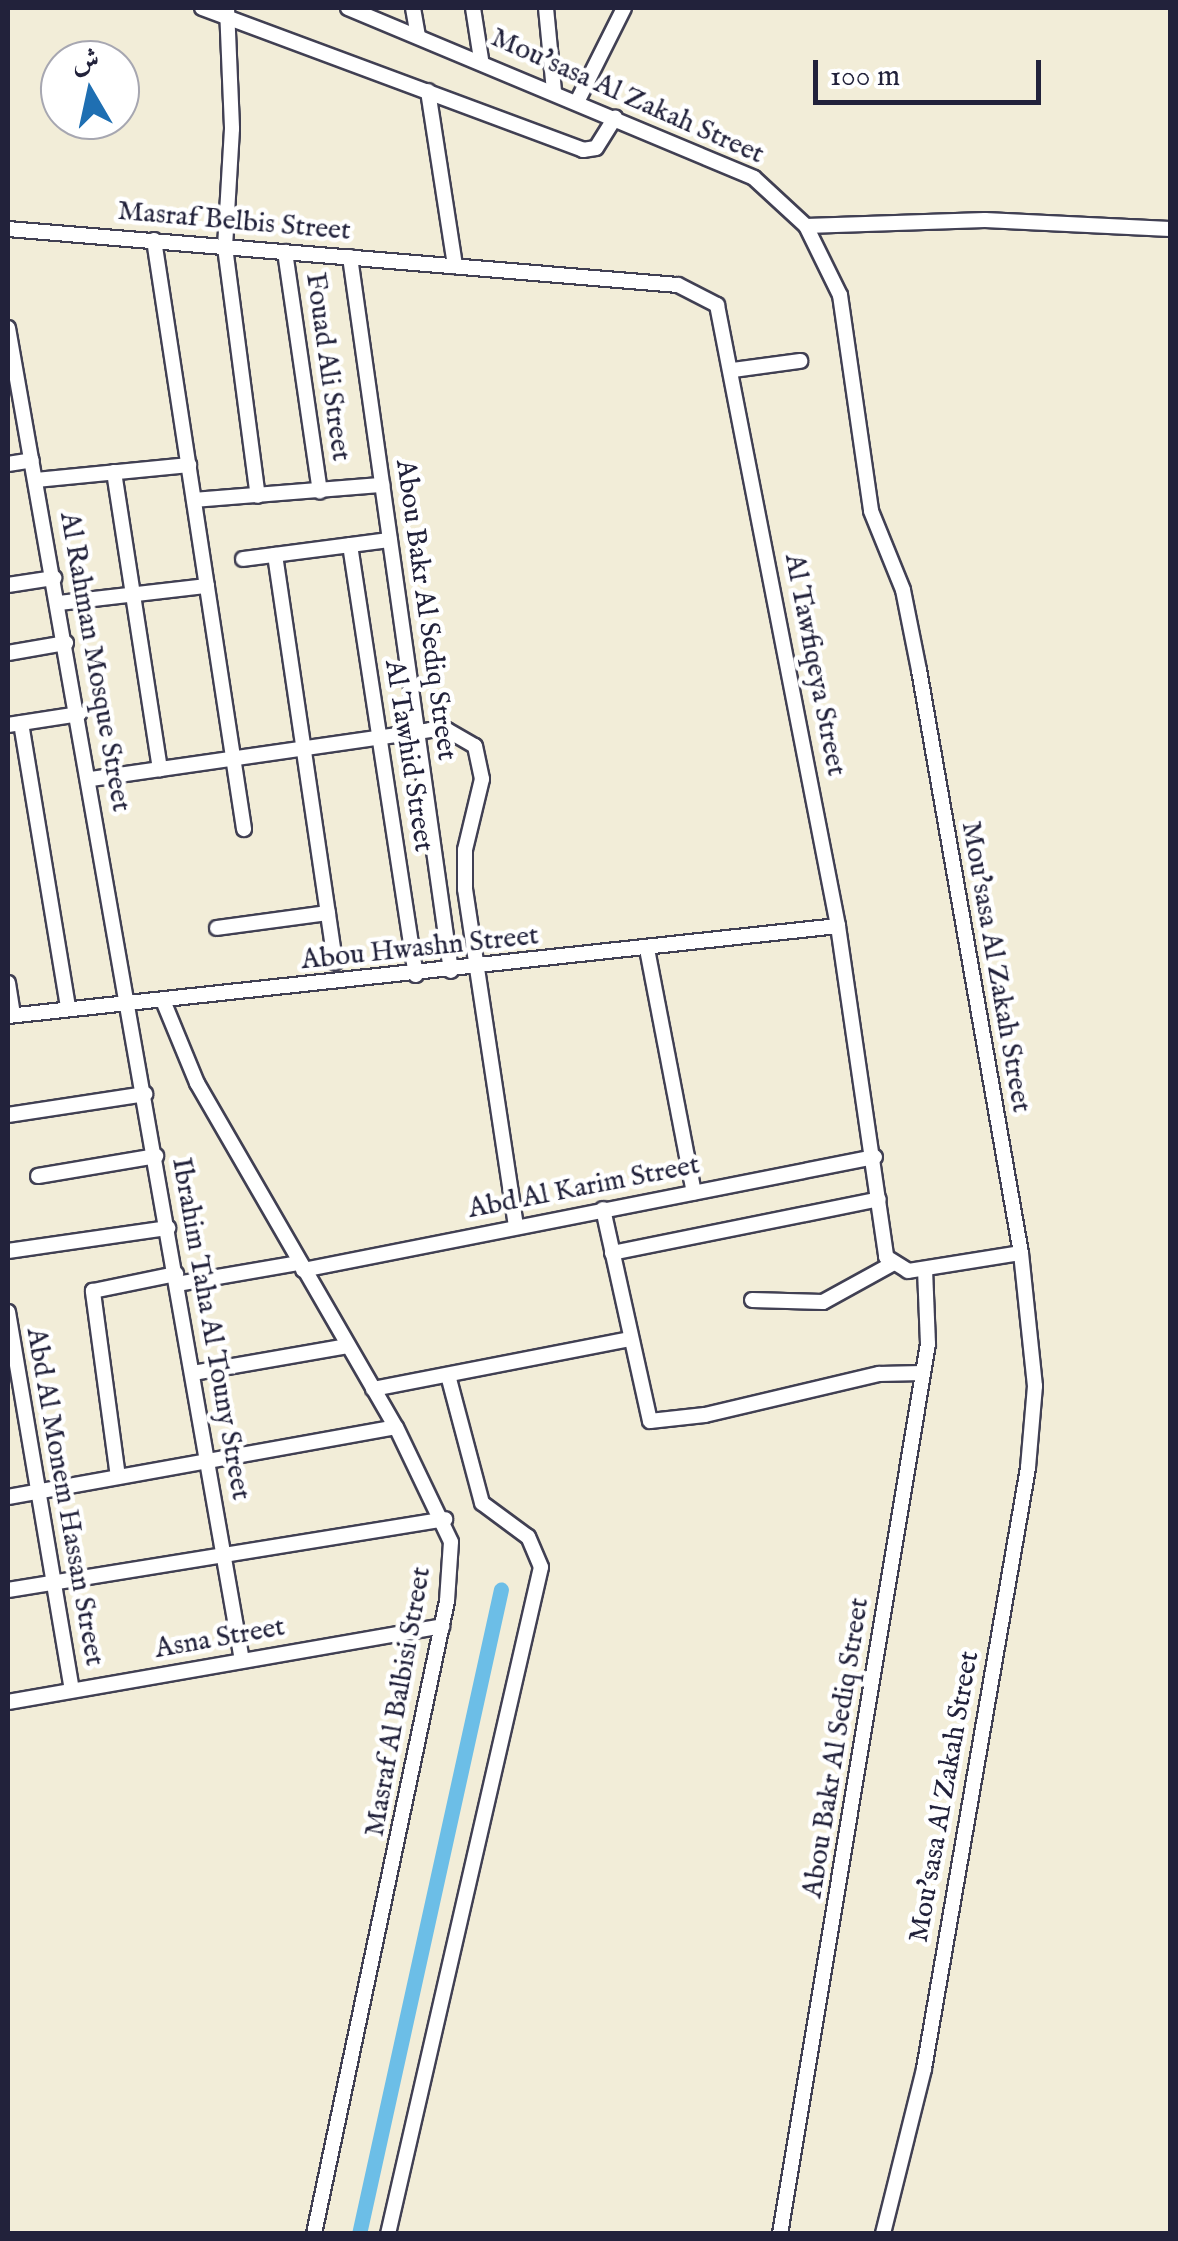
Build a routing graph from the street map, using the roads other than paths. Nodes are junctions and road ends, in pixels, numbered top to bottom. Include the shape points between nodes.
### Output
1 (202, 8) edge
2 (348, 8) edge
3 (413, 8) edge
4 (473, 8) edge
5 (546, 8) edge
6 (624, 8) edge
7 (225, 12) edge
8 (418, 36) junction
9 (482, 59) junction
10 (428, 91) junction
11 (554, 91) junction
12 (578, 100) junction
13 (608, 114) junction
14 (806, 226) junction
15 (8, 229) edge
16 (1170, 229) edge
17 (154, 240) junction
18 (225, 246) junction
19 (285, 252) junction
20 (350, 257) junction
21 (456, 266) junction
22 (8, 328) edge
23 (800, 361) dead end
24 (733, 370) junction
25 (32, 460) junction
26 (8, 464) edge
27 (189, 465) junction
28 (114, 472) junction
29 (36, 480) junction
30 (382, 485) junction
31 (320, 490) junction
32 (258, 496) junction
33 (194, 500) junction
34 (390, 540) junction
35 (350, 546) junction
36 (275, 555) junction
37 (243, 559) dead end
38 (54, 578) junction
39 (8, 586) edge
40 (208, 586) junction
41 (133, 594) junction
42 (59, 602) junction
43 (66, 643) junction
44 (8, 654) edge
45 (79, 714) junction
46 (14, 724) edge
47 (417, 732) junction
48 (380, 737) junction
49 (303, 748) junction
50 (27, 757) junction
51 (234, 758) junction
52 (8, 760) edge
53 (160, 768) junction
54 (90, 779) junction
55 (244, 829) dead end
56 (328, 913) junction
57 (838, 926) junction
58 (217, 928) dead end
59 (647, 948) junction
60 (335, 963) dead end
61 (475, 968) junction
62 (451, 971) junction
63 (416, 975) junction
64 (8, 983) edge
65 (130, 1004) junction
66 (164, 1004) junction
67 (68, 1008) junction
68 (10, 1015) edge
69 (145, 1094) junction
70 (8, 1115) edge
71 (156, 1156) junction
72 (876, 1157) junction
73 (38, 1176) dead end
74 (694, 1192) junction
75 (879, 1199) junction
76 (603, 1209) junction
77 (516, 1226) junction
78 (168, 1228) junction
79 (8, 1252) edge
80 (612, 1253) junction
81 (1021, 1253) junction
82 (892, 1264) junction
83 (301, 1266) junction
84 (926, 1269) junction
85 (176, 1279) junction
86 (752, 1300) dead end
87 (8, 1322) edge
88 (630, 1340) junction
89 (348, 1346) junction
90 (192, 1373) junction
91 (922, 1373) junction
92 (448, 1375) junction
93 (373, 1389) junction
94 (24, 1413) junction
95 (8, 1416) edge
96 (396, 1427) junction
97 (208, 1461) junction
98 (118, 1477) junction
99 (38, 1491) junction
100 (8, 1497) edge
101 (445, 1520) junction
102 (224, 1556) junction
103 (54, 1583) junction
104 (8, 1590) edge
105 (442, 1626) junction
106 (242, 1661) junction
107 (72, 1690) junction
108 (8, 1702) edge
109 (314, 2234) edge
110 (388, 2234) edge
111 (780, 2234) edge
112 (884, 2234) edge

1 - 7 street
2 - 8 street, Mou'sasa Al Zakah Street
3 - 8 street
4 - 9 street
5 - 11 street
6 - 12 street
7 - 10 street
7 - 18 street via 232,129
8 - 9 street, Mou'sasa Al Zakah Street
9 - 11 street, Mou'sasa Al Zakah Street
10 - 13 street via 583,150 596,148
10 - 21 street
11 - 12 street, Mou'sasa Al Zakah Street
12 - 13 street, Mou'sasa Al Zakah Street
13 - 14 street, Mou'sasa Al Zakah Street via 754,178
14 - 16 street via 986,220
14 - 81 street, Mou'sasa Al Zakah Street via 840,294 871,511 907,605
15 - 17 street, Masraf Belbis Street
17 - 18 street, Masraf Belbis Street
17 - 27 street
18 - 19 street, Masraf Belbis Street
18 - 32 street
19 - 20 street, Masraf Belbis Street
19 - 31 street, Fouad Ali Street
20 - 21 street, Masraf Belbis Street
20 - 30 street, Abou Bakr Al Sediq Street
21 - 24 street, Al Tawfiqeya Street via 693,289 718,305
22 - 25 street, Al Rahman Mosque Street
23 - 24 street
24 - 57 street, Al Tawfiqeya Street
25 - 26 street
25 - 29 street, Al Rahman Mosque Street
27 - 28 street
27 - 33 street
28 - 29 street
28 - 41 street
29 - 38 street, Al Rahman Mosque Street
30 - 31 street
30 - 34 street, Abou Bakr Al Sediq Street
31 - 32 street
32 - 33 street
33 - 40 street
34 - 35 street
34 - 47 street, Abou Bakr Al Sediq Street
35 - 36 street
35 - 48 street, Al Tawhid Street
36 - 37 street
36 - 49 street
38 - 39 street
38 - 42 street, Al Rahman Mosque Street
40 - 41 street
40 - 51 street
41 - 42 street
41 - 53 street
42 - 43 street, Al Rahman Mosque Street
43 - 44 street
43 - 45 street, Al Rahman Mosque Street
45 - 46 street
45 - 54 street, Al Rahman Mosque Street
46 - 50 street
47 - 48 street
47 - 61 street via 462,735 482,761 464,870
47 - 62 street, Abou Bakr Al Sediq Street
48 - 49 street
48 - 63 street, Al Tawhid Street
49 - 51 street
49 - 56 street
50 - 52 street
50 - 67 street
51 - 53 street
51 - 55 street
53 - 54 street
54 - 65 street, Al Rahman Mosque Street via 120,980
56 - 58 street
56 - 60 street
57 - 59 street, Abou Hwashn Street
57 - 72 street, Al Tawfiqeya Street
59 - 61 street, Abou Hwashn Street
59 - 74 street
61 - 62 street, Abou Hwashn Street
61 - 77 street
62 - 63 street, Abou Hwashn Street
63 - 66 street, Abou Hwashn Street
64 - 68 street
65 - 66 street, Abou Hwashn Street
65 - 67 street, Abou Hwashn Street
65 - 69 street, Ibrahim Taha Al Touny Street
66 - 83 street, Masraf Al Balbisi Street via 188,1064
67 - 68 street, Abou Hwashn Street
69 - 70 street
69 - 71 street, Ibrahim Taha Al Touny Street
71 - 73 street
71 - 78 street, Ibrahim Taha Al Touny Street
72 - 74 street, Abd Al Karim Street
72 - 75 street, Al Tawfiqeya Street
74 - 76 street, Abd Al Karim Street
75 - 80 street
75 - 82 street, Al Tawfiqeya Street via 883,1246
76 - 77 street, Abd Al Karim Street
76 - 80 street
77 - 83 street, Abd Al Karim Street
78 - 79 street
78 - 85 street, Ibrahim Taha Al Touny Street
80 - 88 street
81 - 84 street
81 - 112 street, Mou'sasa Al Zakah Street via 1035,1386 1028,1468 924,2070
82 - 84 street
82 - 86 street via 823,1302
83 - 85 street, Abd Al Karim Street
83 - 89 street, Masraf Al Balbisi Street
84 - 91 street, Abou Bakr Al Sediq Street
85 - 90 street, Ibrahim Taha Al Touny Street
85 - 98 street, Abd Al Karim Street via 93,1290
87 - 94 street, Abd Al Monem Hassan Street
88 - 91 street via 644,1412 660,1422 880,1374
88 - 92 street
89 - 90 street
89 - 93 street, Masraf Al Balbisi Street
90 - 97 street, Ibrahim Taha Al Touny Street
91 - 111 street, Abou Bakr Al Sediq Street
92 - 93 street
92 - 110 street via 482,1502 528,1537 541,1567
93 - 96 street, Masraf Al Balbisi Street
94 - 95 street
94 - 99 street, Abd Al Monem Hassan Street
96 - 97 street
96 - 101 street, Masraf Al Balbisi Street
97 - 98 street
97 - 102 street, Ibrahim Taha Al Touny Street
98 - 99 street
99 - 100 street
99 - 103 street, Abd Al Monem Hassan Street
101 - 102 street
101 - 105 street, Masraf Al Balbisi Street via 451,1569
102 - 103 street
102 - 106 street, Ibrahim Taha Al Touny Street
103 - 104 street
103 - 107 street, Abd Al Monem Hassan Street
105 - 106 street, Asna Street
105 - 109 street, Masraf Al Balbisi Street
106 - 107 street, Asna Street
107 - 108 street, Asna Street

